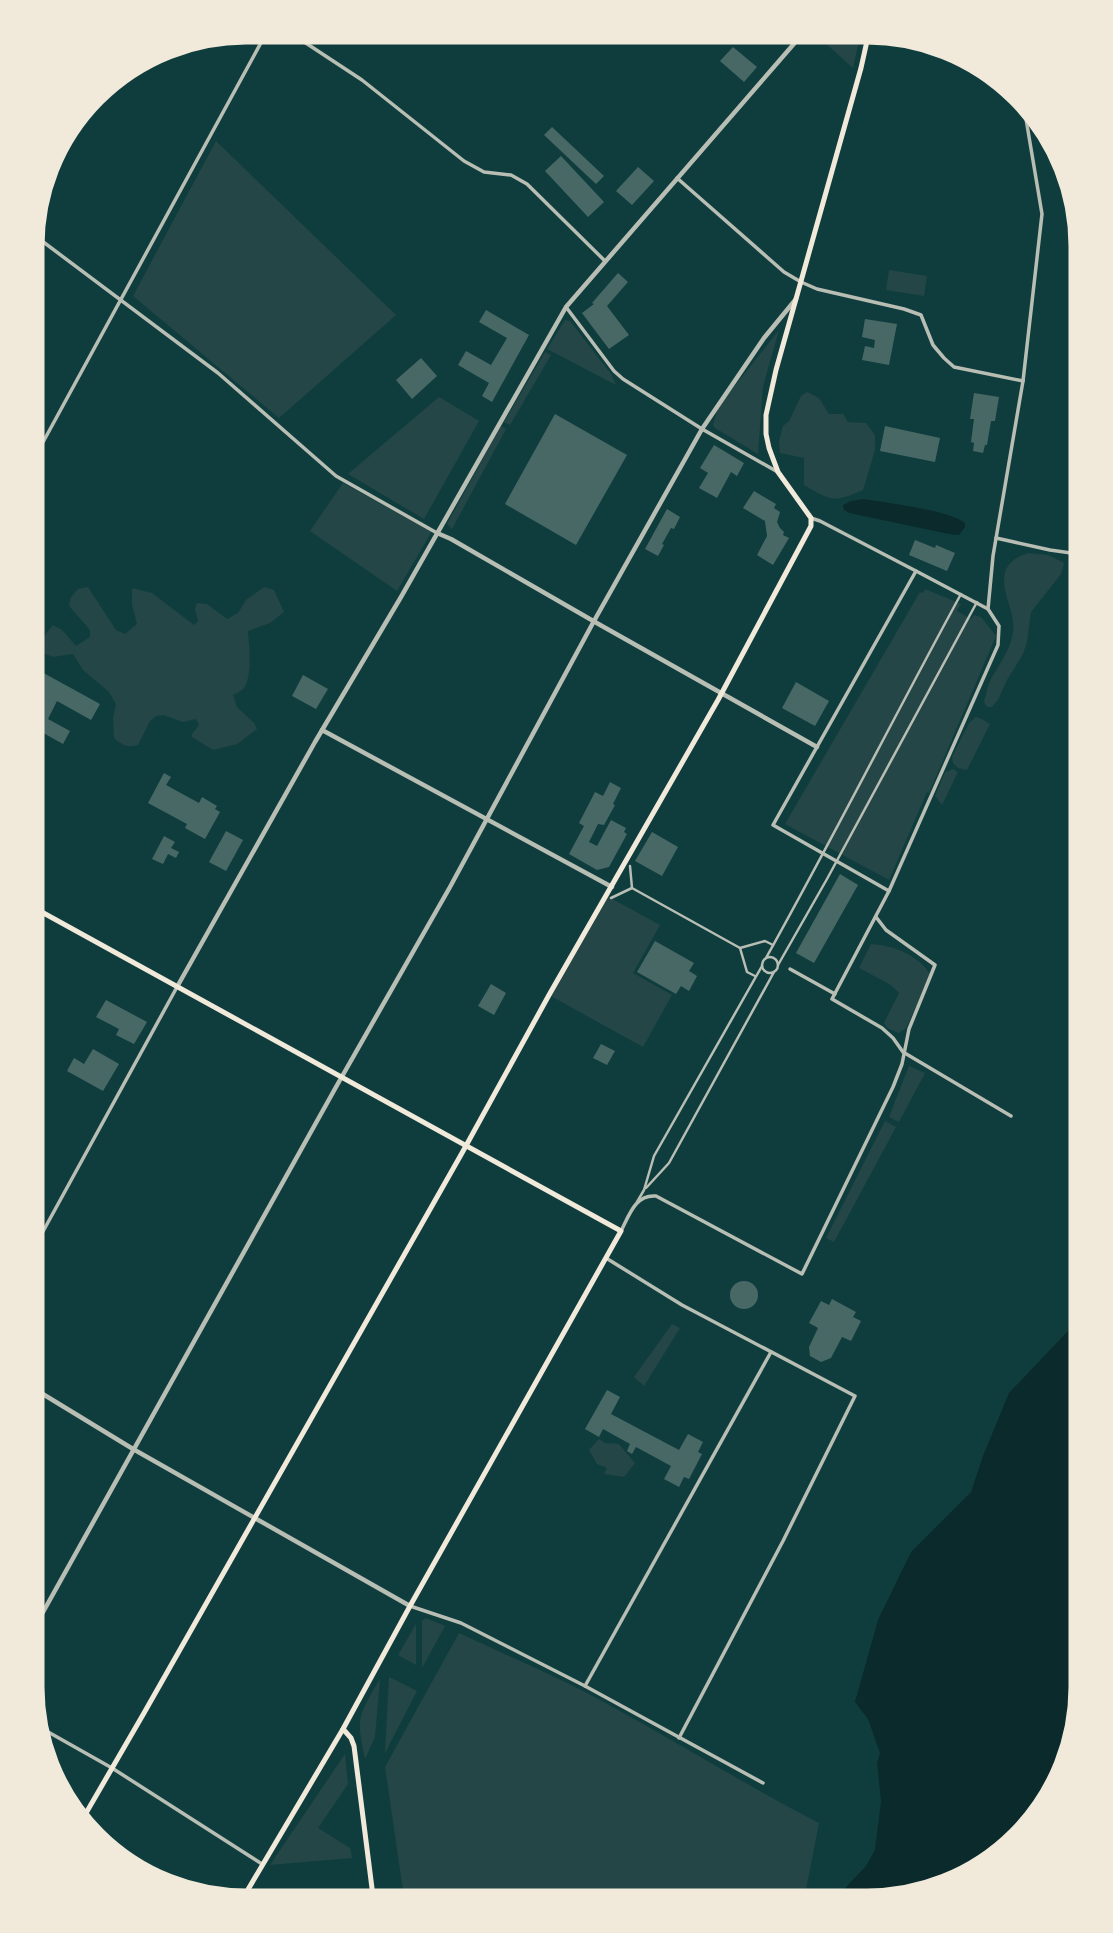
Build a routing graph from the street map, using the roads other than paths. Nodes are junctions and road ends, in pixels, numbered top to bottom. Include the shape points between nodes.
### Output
1 (262, 40) edge
2 (301, 40) edge
3 (798, 40) edge
4 (867, 40) edge
5 (1025, 116) edge
6 (677, 178) junction
7 (41, 240) edge
8 (605, 261) junction
9 (802, 282) junction
10 (797, 297) junction
11 (119, 300) junction
12 (566, 307) junction
13 (1023, 380) junction
14 (702, 429) junction
15 (40, 447) edge
16 (778, 472) junction
17 (811, 518) junction
18 (438, 533) junction
19 (996, 537) junction
20 (1073, 553) edge
21 (916, 572) junction
22 (961, 594) junction
23 (977, 602) junction
24 (989, 609) junction
25 (594, 621) junction
26 (722, 693) junction
27 (322, 730) junction
28 (817, 747) junction
29 (488, 819) junction
30 (823, 854) junction
31 (836, 861) junction
32 (630, 866) dead end
33 (612, 887) junction
34 (632, 888) junction
35 (889, 891) junction
36 (611, 898) dead end
37 (40, 911) edge
38 (876, 917) junction
39 (773, 945) junction
40 (740, 948) junction
41 (766, 958) junction
42 (778, 965) junction
43 (762, 966) junction
44 (790, 969) dead end
45 (774, 972) junction
46 (755, 976) junction
47 (177, 987) junction
48 (834, 996) junction
49 (903, 1052) junction
50 (341, 1077) junction
51 (1011, 1115) dead end
52 (465, 1147) junction
53 (644, 1190) junction
54 (637, 1202) junction
55 (621, 1231) junction
56 (40, 1237) edge
57 (606, 1258) junction
58 (771, 1351) junction
59 (40, 1392) edge
60 (133, 1449) junction
61 (254, 1518) junction
62 (410, 1606) junction
63 (40, 1617) edge
64 (584, 1686) junction
65 (344, 1728) junction
66 (45, 1730) edge
67 (679, 1738) junction
68 (111, 1768) junction
69 (763, 1783) dead end
70 (85, 1814) edge
71 (262, 1864) junction
72 (246, 1893) edge
73 (373, 1893) edge

1 - 11 street
2 - 8 street via 362,80 464,161 527,184
3 - 6 street
4 - 9 main road
5 - 13 street via 1042,214
6 - 8 street
6 - 9 street via 784,272
7 - 11 street
8 - 12 street
9 - 10 main road
9 - 13 street via 921,315 933,345 954,367
10 - 14 street
10 - 16 main road via 766,415 766,434
11 - 15 street
11 - 18 street via 218,373 336,476
12 - 14 street via 614,372
12 - 18 street
13 - 19 street
14 - 16 street
14 - 25 street
16 - 17 main road
17 - 21 street
17 - 26 main road via 810,528
18 - 25 street
18 - 27 street
19 - 20 street
19 - 24 street
21 - 22 street
21 - 28 street
22 - 23 street
22 - 30 street
23 - 24 street
23 - 31 street
24 - 35 street via 999,626 998,645
25 - 26 street
25 - 29 street
26 - 28 street
26 - 33 main road
27 - 29 street
27 - 47 street
28 - 30 street via 773,825
29 - 33 street
29 - 50 street
30 - 31 street
30 - 39 street
31 - 35 street
31 - 42 street
32 - 34 street
33 - 52 main road
34 - 36 street
34 - 40 street
35 - 38 street
37 - 47 main road
38 - 48 street
38 - 49 street via 886,930 935,965
39 - 40 street via 765,941
39 - 41 street
40 - 46 street via 747,972
41 - 42 street via 774,958
41 - 43 street
42 - 45 street
43 - 45 street via 766,972
43 - 46 street
44 - 48 street
45 - 53 street via 669,1163
46 - 53 street via 654,1156
47 - 50 main road
47 - 56 street
48 - 49 street via 882,1028
49 - 51 street
49 - 54 street via 893,1087 802,1274 656,1196
50 - 52 main road
50 - 60 street
52 - 55 main road
52 - 61 main road
53 - 54 street
54 - 55 street
55 - 57 main road
57 - 58 street via 682,1305
57 - 62 main road
58 - 64 street
58 - 67 street via 855,1395
59 - 60 street
60 - 61 street
60 - 63 street
61 - 62 street
61 - 68 main road
62 - 64 street via 461,1623
62 - 65 main road
64 - 67 street
65 - 71 main road
65 - 73 main road via 354,1746
66 - 68 street
67 - 69 street
68 - 70 main road
68 - 71 street
71 - 72 main road

